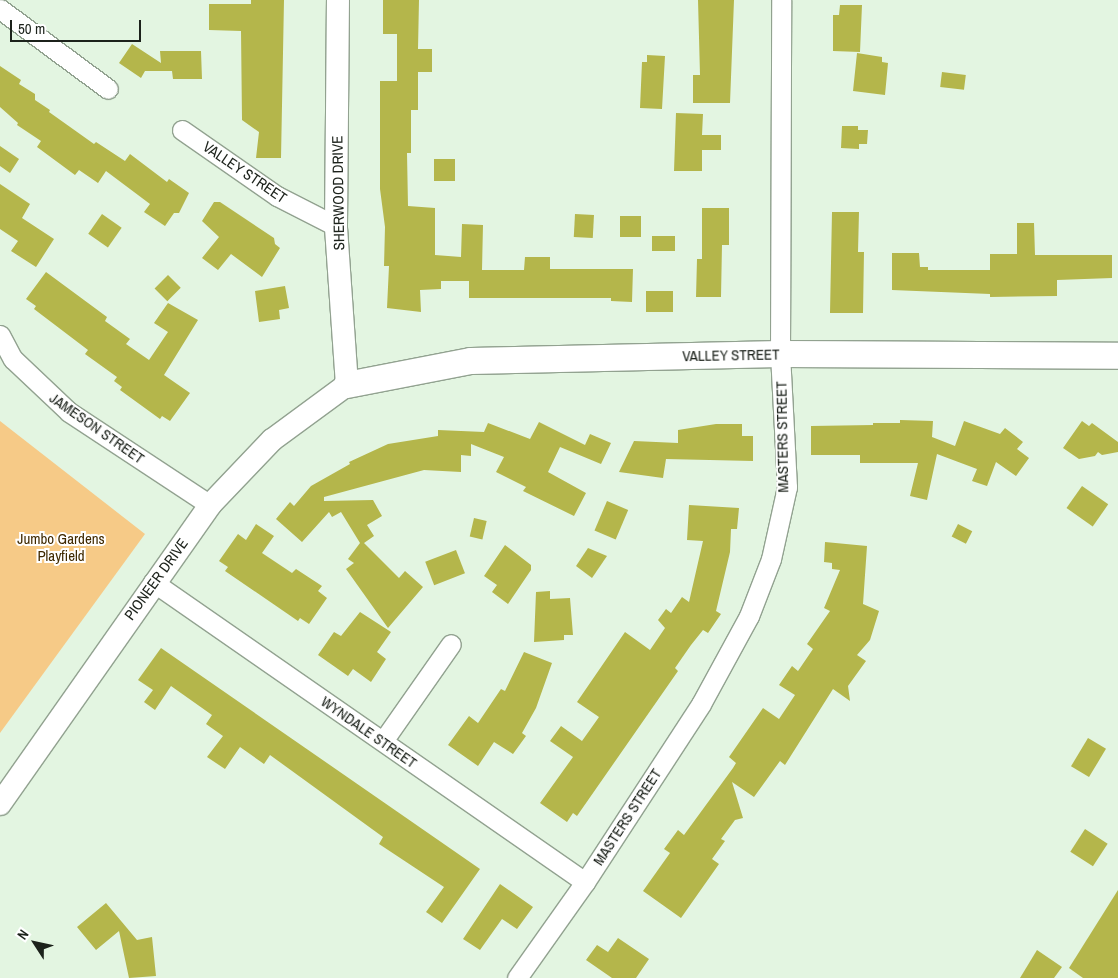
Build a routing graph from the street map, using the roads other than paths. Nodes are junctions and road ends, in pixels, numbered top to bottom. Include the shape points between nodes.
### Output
1 (338, 0) edge
2 (781, 0) edge
3 (0, 9) edge
4 (108, 89) dead end
5 (182, 130) dead end
6 (336, 226) junction
7 (0, 335) edge
8 (780, 354) junction
9 (1118, 356) edge
10 (347, 385) junction
11 (210, 505) junction
12 (153, 582) junction
13 (451, 644) dead end
14 (383, 741) junction
15 (0, 804) edge
16 (585, 882) junction
17 (517, 978) edge

1 - 6 street, SHERWOOD DRIVE
2 - 8 street, MASTERS STREET
3 - 4 street
5 - 6 street, VALLEY STREET via 277,196
6 - 10 street, SHERWOOD DRIVE
7 - 11 street, JAMESON STREET via 13,359 69,412
8 - 9 main road, VALLEY STREET
8 - 10 main road, VALLEY STREET via 470,361
8 - 16 street, MASTERS STREET via 787,487 771,559 749,616 701,704
10 - 11 street, PIONEER DRIVE via 272,440
11 - 12 street, PIONEER DRIVE
12 - 14 street, WYNDALE STREET
12 - 15 street, PIONEER DRIVE
13 - 14 street
14 - 16 street, WYNDALE STREET
16 - 17 street, MASTERS STREET

